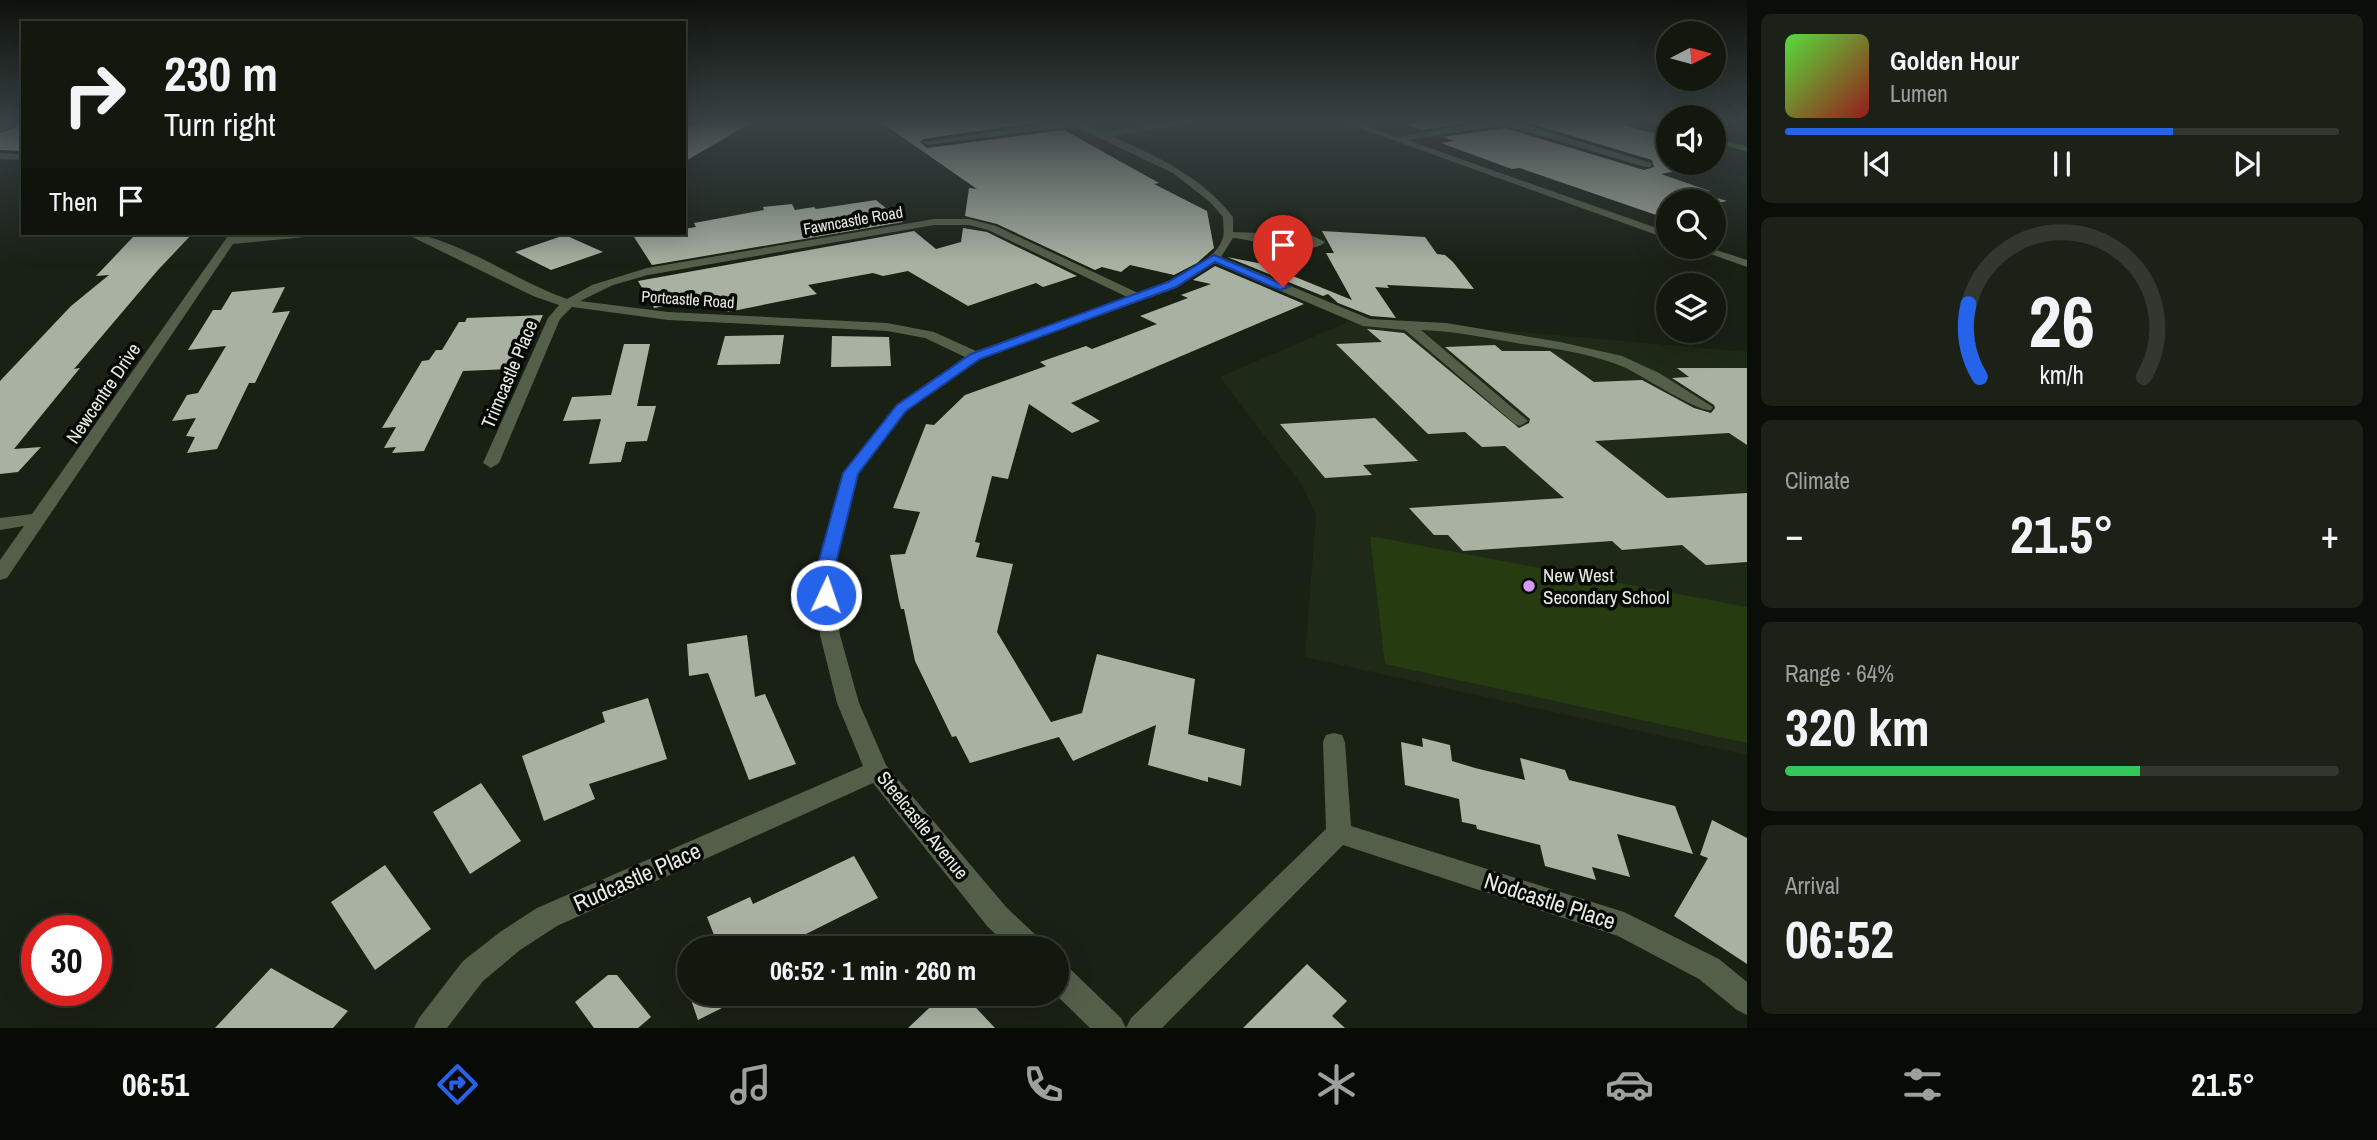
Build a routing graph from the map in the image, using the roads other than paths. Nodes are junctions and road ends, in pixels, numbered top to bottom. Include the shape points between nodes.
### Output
1 (1171, 169) edge
2 (1479, 169) edge
3 (1656, 232) edge
4 (274, 235) edge
5 (416, 235) edge
6 (1228, 235) junction
7 (233, 237) edge
8 (1252, 237) dead end
9 (1726, 257) edge
10 (1214, 258) junction
11 (1747, 264) edge
12 (1137, 297) junction
13 (566, 303) junction
14 (1408, 326) junction
15 (975, 356) junction
16 (1706, 407) dead end
17 (1520, 421) dead end
18 (491, 463) dead end
19 (41, 518) junction
20 (0, 524) edge
21 (0, 574) edge
22 (1334, 742) dead end
23 (877, 771) junction
24 (1339, 833) junction
25 (1017, 936) edge
26 (1069, 988) edge
27 (1747, 1000) edge
28 (429, 1028) edge
29 (1111, 1028) edge
30 (1141, 1028) edge

1 - 6 street via 1218,202 1228,217
2 - 3 street
4 - 7 street
5 - 13 street, Portcastle Road
6 - 8 street
6 - 10 street, Steelcastle Avenue
7 - 19 street, Newcentre Drive
9 - 11 street
10 - 12 street, Steelcastle Avenue via 1172,285
10 - 14 street via 1368,323
12 - 13 street, Fawncastle Road via 992,228 951,221 647,272 607,282
12 - 15 street, Steelcastle Avenue
13 - 15 street, Portcastle Road via 668,316 887,327 929,335
13 - 18 street, Trimcastle Place via 554,317
14 - 16 street via 1446,327 1593,353 1637,367
14 - 17 street
15 - 23 street, Steelcastle Avenue via 901,408 851,473 824,575 830,635 848,703
19 - 20 street
19 - 21 street, Newcentre Drive
22 - 24 street
23 - 25 street, Steelcastle Avenue
23 - 28 street, Rudcastle Place via 547,917 473,971
24 - 27 street, Nodcastle Place via 1624,925 1709,969
24 - 30 street
26 - 29 street

